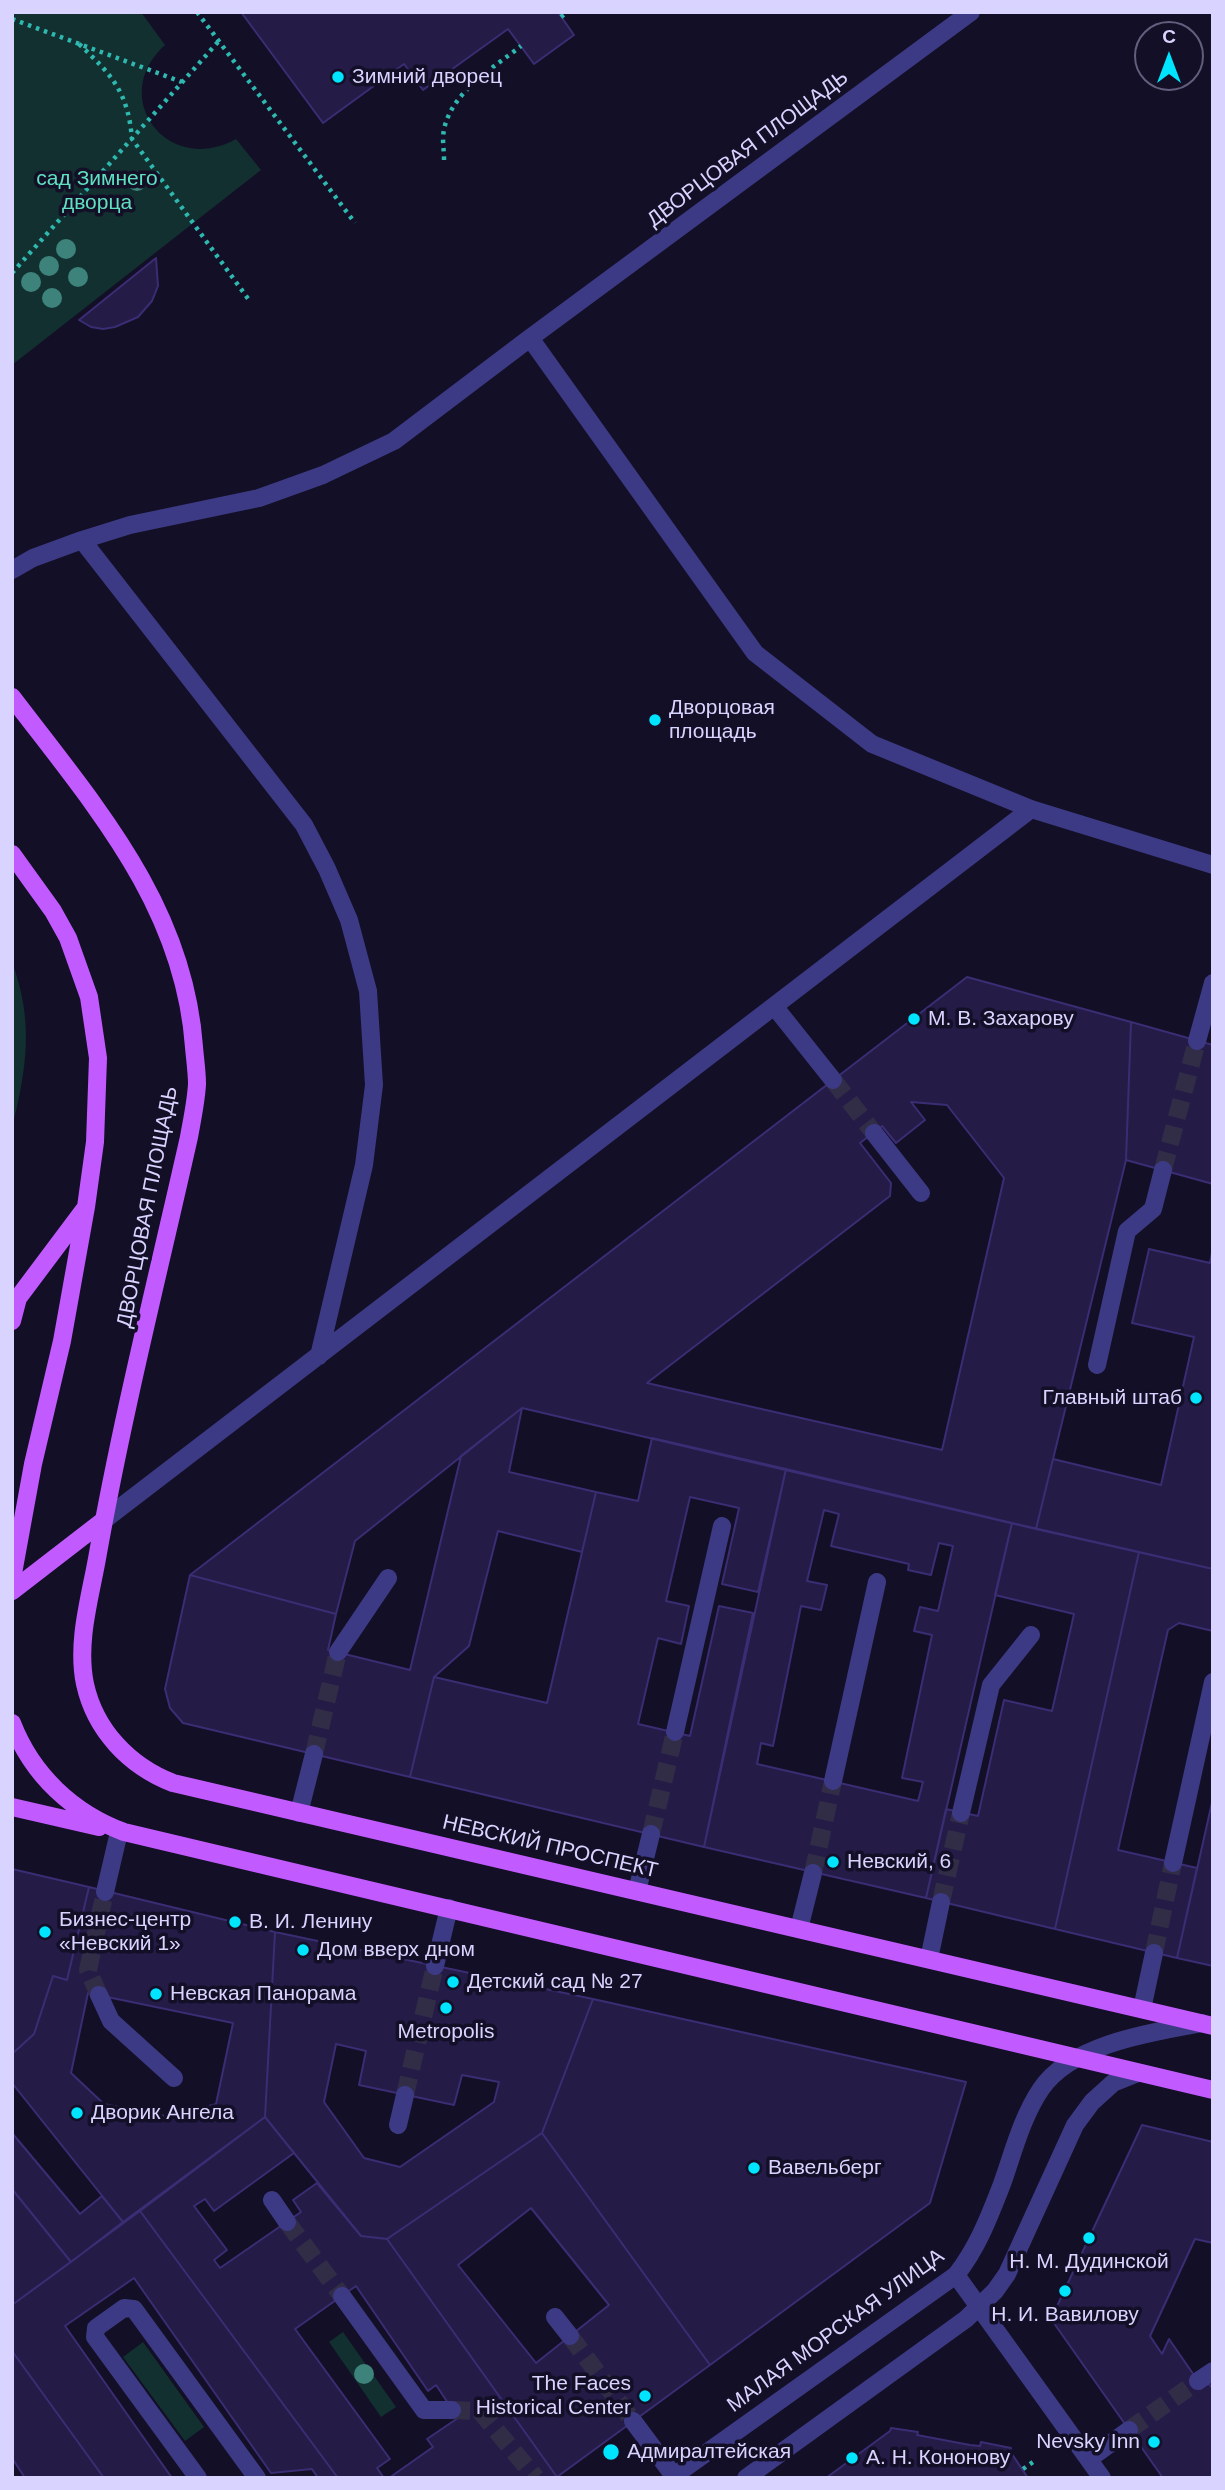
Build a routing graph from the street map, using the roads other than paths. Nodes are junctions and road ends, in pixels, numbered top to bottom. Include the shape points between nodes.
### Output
1 (971, 12) edge
2 (530, 338) junction
3 (82, 540) junction
4 (12, 570) edge
5 (12, 697) edge
6 (1031, 809) junction
7 (12, 854) edge
8 (1213, 865) edge
9 (1213, 983) edge
10 (775, 1006) junction
11 (1197, 1041) tunnel mouth
12 (833, 1080) tunnel mouth
13 (874, 1133) tunnel mouth
14 (1163, 1170) tunnel mouth
15 (921, 1193) dead end
16 (86, 1207) junction
17 (12, 1321) edge
18 (319, 1356) junction
19 (1097, 1365) dead end
20 (104, 1521) junction
21 (722, 1526) dead end
22 (388, 1578) dead end
23 (12, 1579) edge
24 (877, 1582) dead end
25 (12, 1591) edge
26 (1031, 1635) dead end
27 (338, 1652) tunnel mouth
28 (1213, 1682) edge
29 (12, 1723) edge
30 (675, 1732) tunnel mouth
31 (314, 1754) tunnel mouth
32 (833, 1781) tunnel mouth
33 (12, 1807) edge
34 (299, 1812) junction
35 (961, 1812) tunnel mouth
36 (119, 1832) junction
37 (651, 1834) tunnel mouth
38 (140, 1835) junction
39 (1173, 1863) tunnel mouth
40 (813, 1872) tunnel mouth
41 (637, 1891) junction
42 (105, 1892) tunnel mouth
43 (942, 1902) tunnel mouth
44 (449, 1908) junction
45 (799, 1929) junction
46 (1154, 1953) tunnel mouth
47 (929, 1959) junction
48 (435, 1966) tunnel mouth
49 (99, 1995) tunnel mouth
50 (1142, 2009) junction
51 (1207, 2024) edge
52 (1078, 2058) junction
53 (1138, 2073) junction
54 (174, 2078) dead end
55 (1213, 2090) edge
56 (405, 2095) tunnel mouth
57 (398, 2125) dead end
58 (272, 2200) dead end
59 (287, 2222) tunnel mouth
60 (956, 2275) junction
61 (342, 2297) tunnel mouth
62 (980, 2306) junction
63 (555, 2317) dead end
64 (570, 2336) tunnel mouth
65 (452, 2410) tunnel mouth
66 (633, 2421) tunnel mouth
67 (1129, 2430) tunnel mouth
68 (1089, 2459) junction
69 (672, 2477) edge
70 (198, 2478) edge
71 (257, 2478) edge
72 (746, 2478) edge
73 (1102, 2478) edge

1 - 2 street, ДВОРЦОВАЯ ПЛОЩАДЬ
2 - 3 street, ДВОРЦОВАЯ ПЛОЩАДЬ via 394,441 323,475 259,498 130,525
2 - 6 street via 755,653 872,744
3 - 4 street, ДВОРЦОВАЯ ПЛОЩАДЬ
3 - 18 street via 304,825 349,920 368,990 374,1086 363,1166
5 - 20 main road, ДВОРЦОВАЯ ПЛОЩАДЬ via 136,867 181,966 193,1026 197,1084 189,1137
6 - 8 street
6 - 10 street
7 - 16 main road via 63,929 89,996 98,1058 98,1100
9 - 11 street
10 - 12 street
10 - 18 street
13 - 15 street
14 - 19 street via 1153,1209 1127,1231
16 - 17 main road via 18,1298
16 - 23 main road
18 - 20 street
20 - 25 main road
20 - 34 main road, НЕВСКИЙ ПРОСПЕКТ via 82,1658 88,1695 104,1730 129,1758 159,1778
21 - 30 street
22 - 27 street
24 - 32 street
26 - 35 street via 991,1685
28 - 39 street
29 - 38 main road via 31,1760 65,1798 93,1818
31 - 34 street
33 - 36 main road
34 - 41 main road, НЕВСКИЙ ПРОСПЕКТ
36 - 38 main road
36 - 42 street
37 - 41 street
38 - 44 main road
40 - 45 street
41 - 45 main road, НЕВСКИЙ ПРОСПЕКТ
43 - 47 street
44 - 48 street
44 - 52 main road
45 - 47 main road, НЕВСКИЙ ПРОСПЕКТ
46 - 50 street
47 - 50 main road, НЕВСКИЙ ПРОСПЕКТ
49 - 54 street via 111,2021
50 - 51 main road, НЕВСКИЙ ПРОСПЕКТ
51 - 52 street, МАЛАЯ МОРСКАЯ УЛИЦА via 1131,2038
52 - 53 main road
52 - 60 street, МАЛАЯ МОРСКАЯ УЛИЦА via 1042,2087 983,2234
53 - 55 main road
53 - 62 street via 1113,2083 1075,2125 1007,2274
56 - 57 street
58 - 59 street
60 - 62 street
60 - 69 street, МАЛАЯ МОРСКАЯ УЛИЦА
61 - 65 street via 424,2410
62 - 68 street
62 - 72 street
63 - 64 street
66 - 69 street
67 - 68 street
68 - 73 street
70 - 71 street via 95,2337 96,2328 124,2308 134,2309

